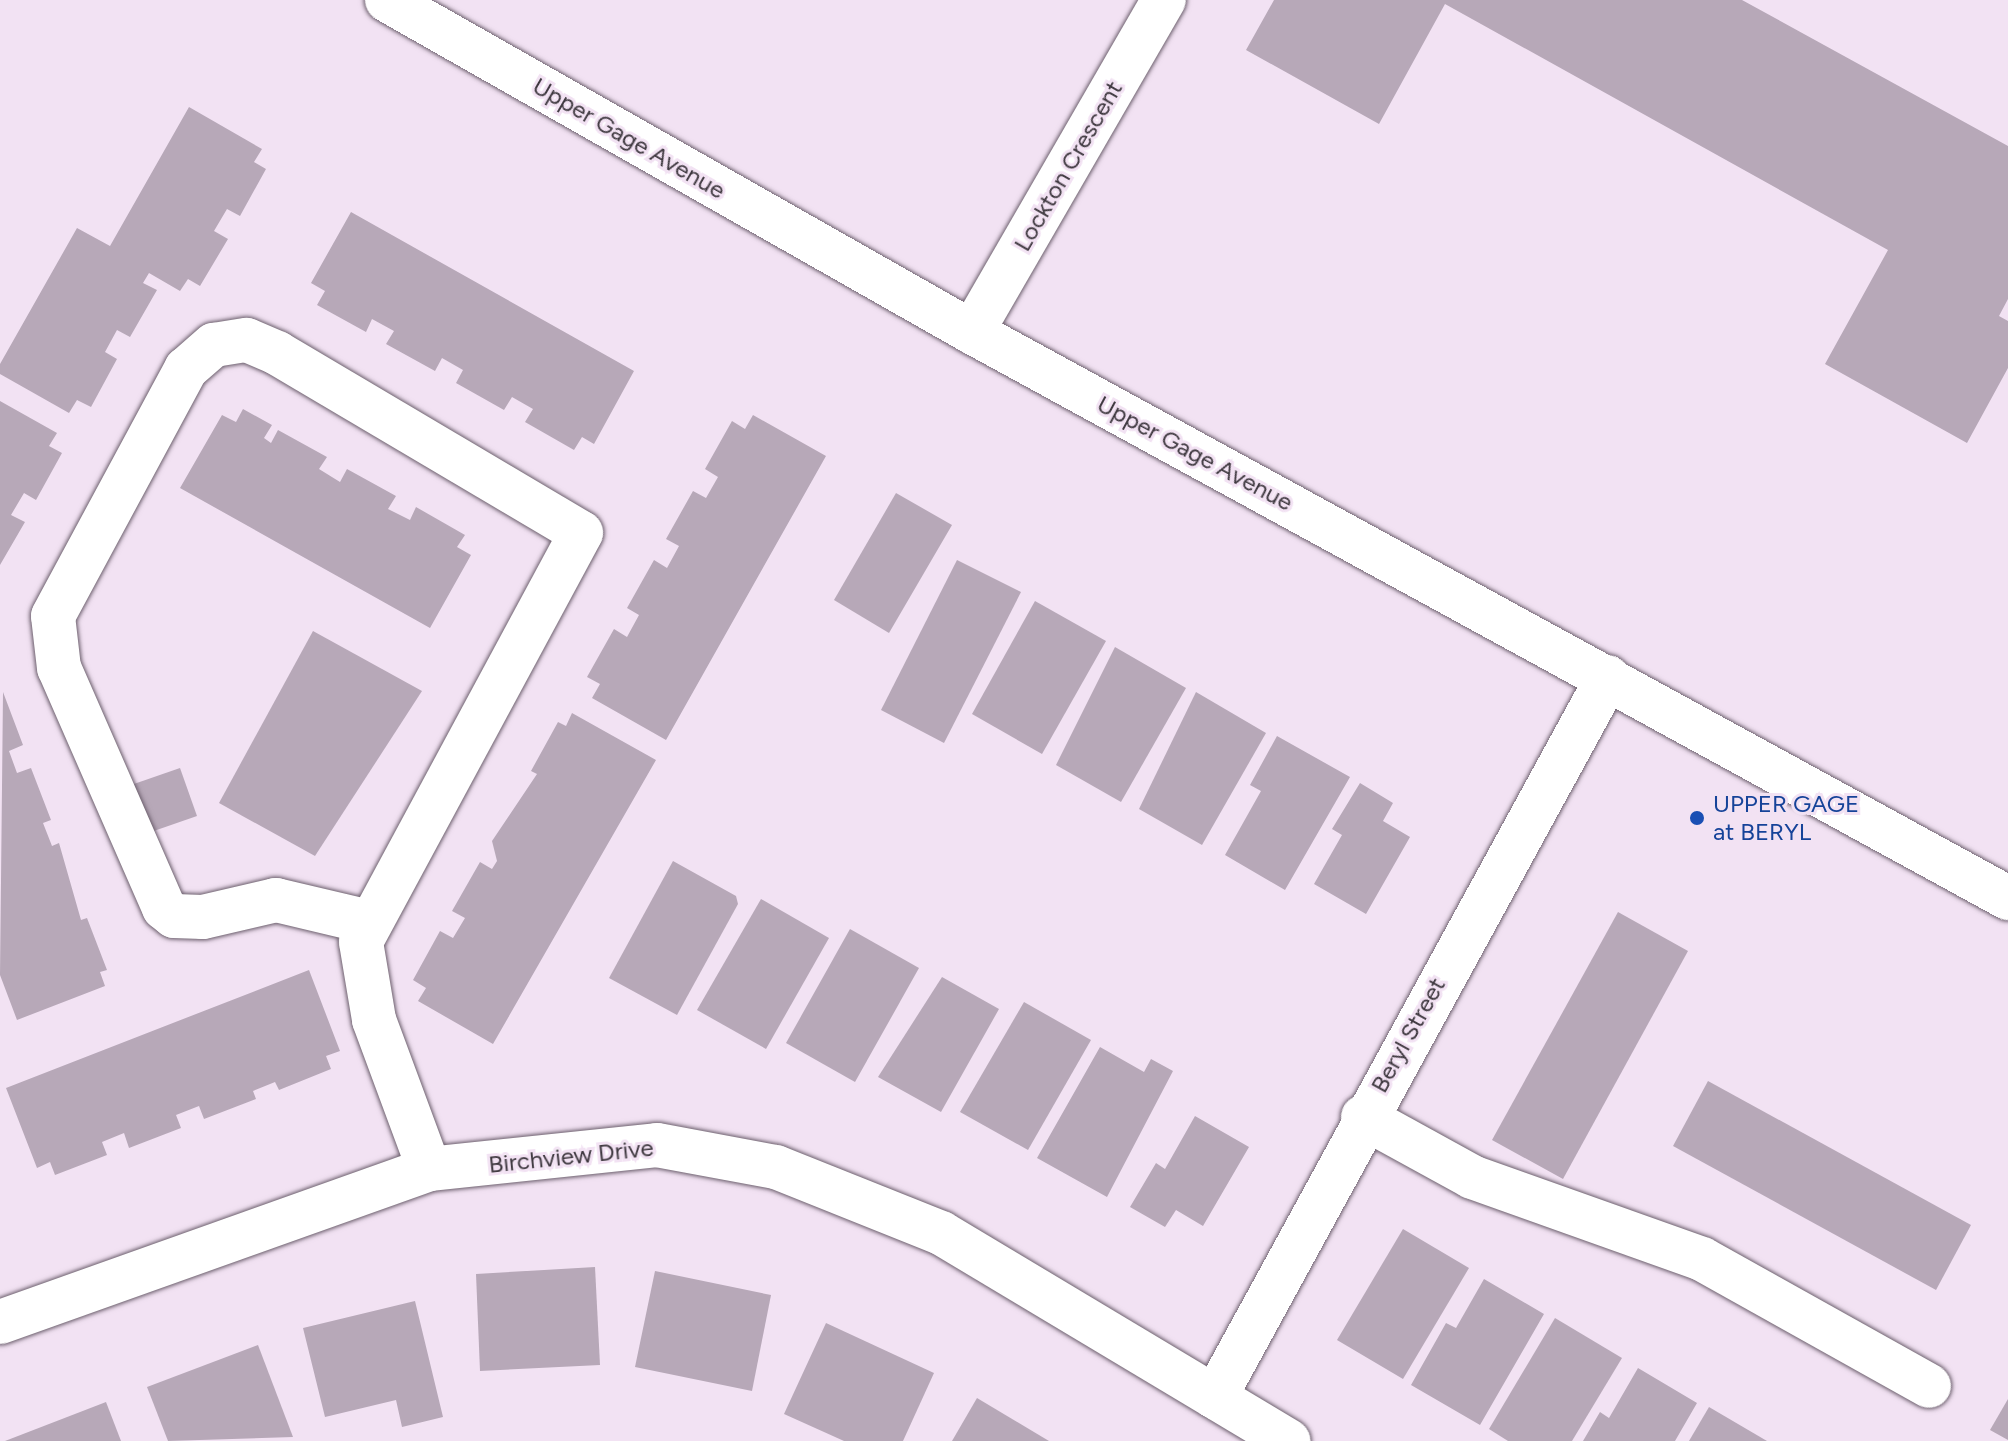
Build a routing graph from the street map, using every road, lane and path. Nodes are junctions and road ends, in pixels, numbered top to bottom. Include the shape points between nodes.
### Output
1 (387, 0) edge
2 (1164, 0) edge
3 (972, 332) junction
4 (1608, 677) junction
5 (2008, 898) edge
6 (369, 922) junction
7 (1363, 1117) junction
8 (429, 1169) junction
9 (0, 1322) edge
10 (1929, 1386) dead end
11 (1215, 1397) junction
12 (1289, 1441) edge

1 - 3 street, Upper Gage Avenue
2 - 3 street, Lockton Crescent
3 - 4 street, Upper Gage Avenue
4 - 5 street, Upper Gage Avenue
4 - 7 street, Beryl Street
6 - 6 street via 581,533 277,353 247,340 214,345 186,369 53,616 59,668 164,908 174,916 203,917 276,900
6 - 8 street via 361,969
7 - 10 street via 1472,1177 1702,1259
7 - 11 street, Beryl Street
8 - 9 street, Birchview Drive
8 - 11 street, Birchview Drive via 657,1145 776,1167 941,1233
11 - 12 street, Birchview Drive

